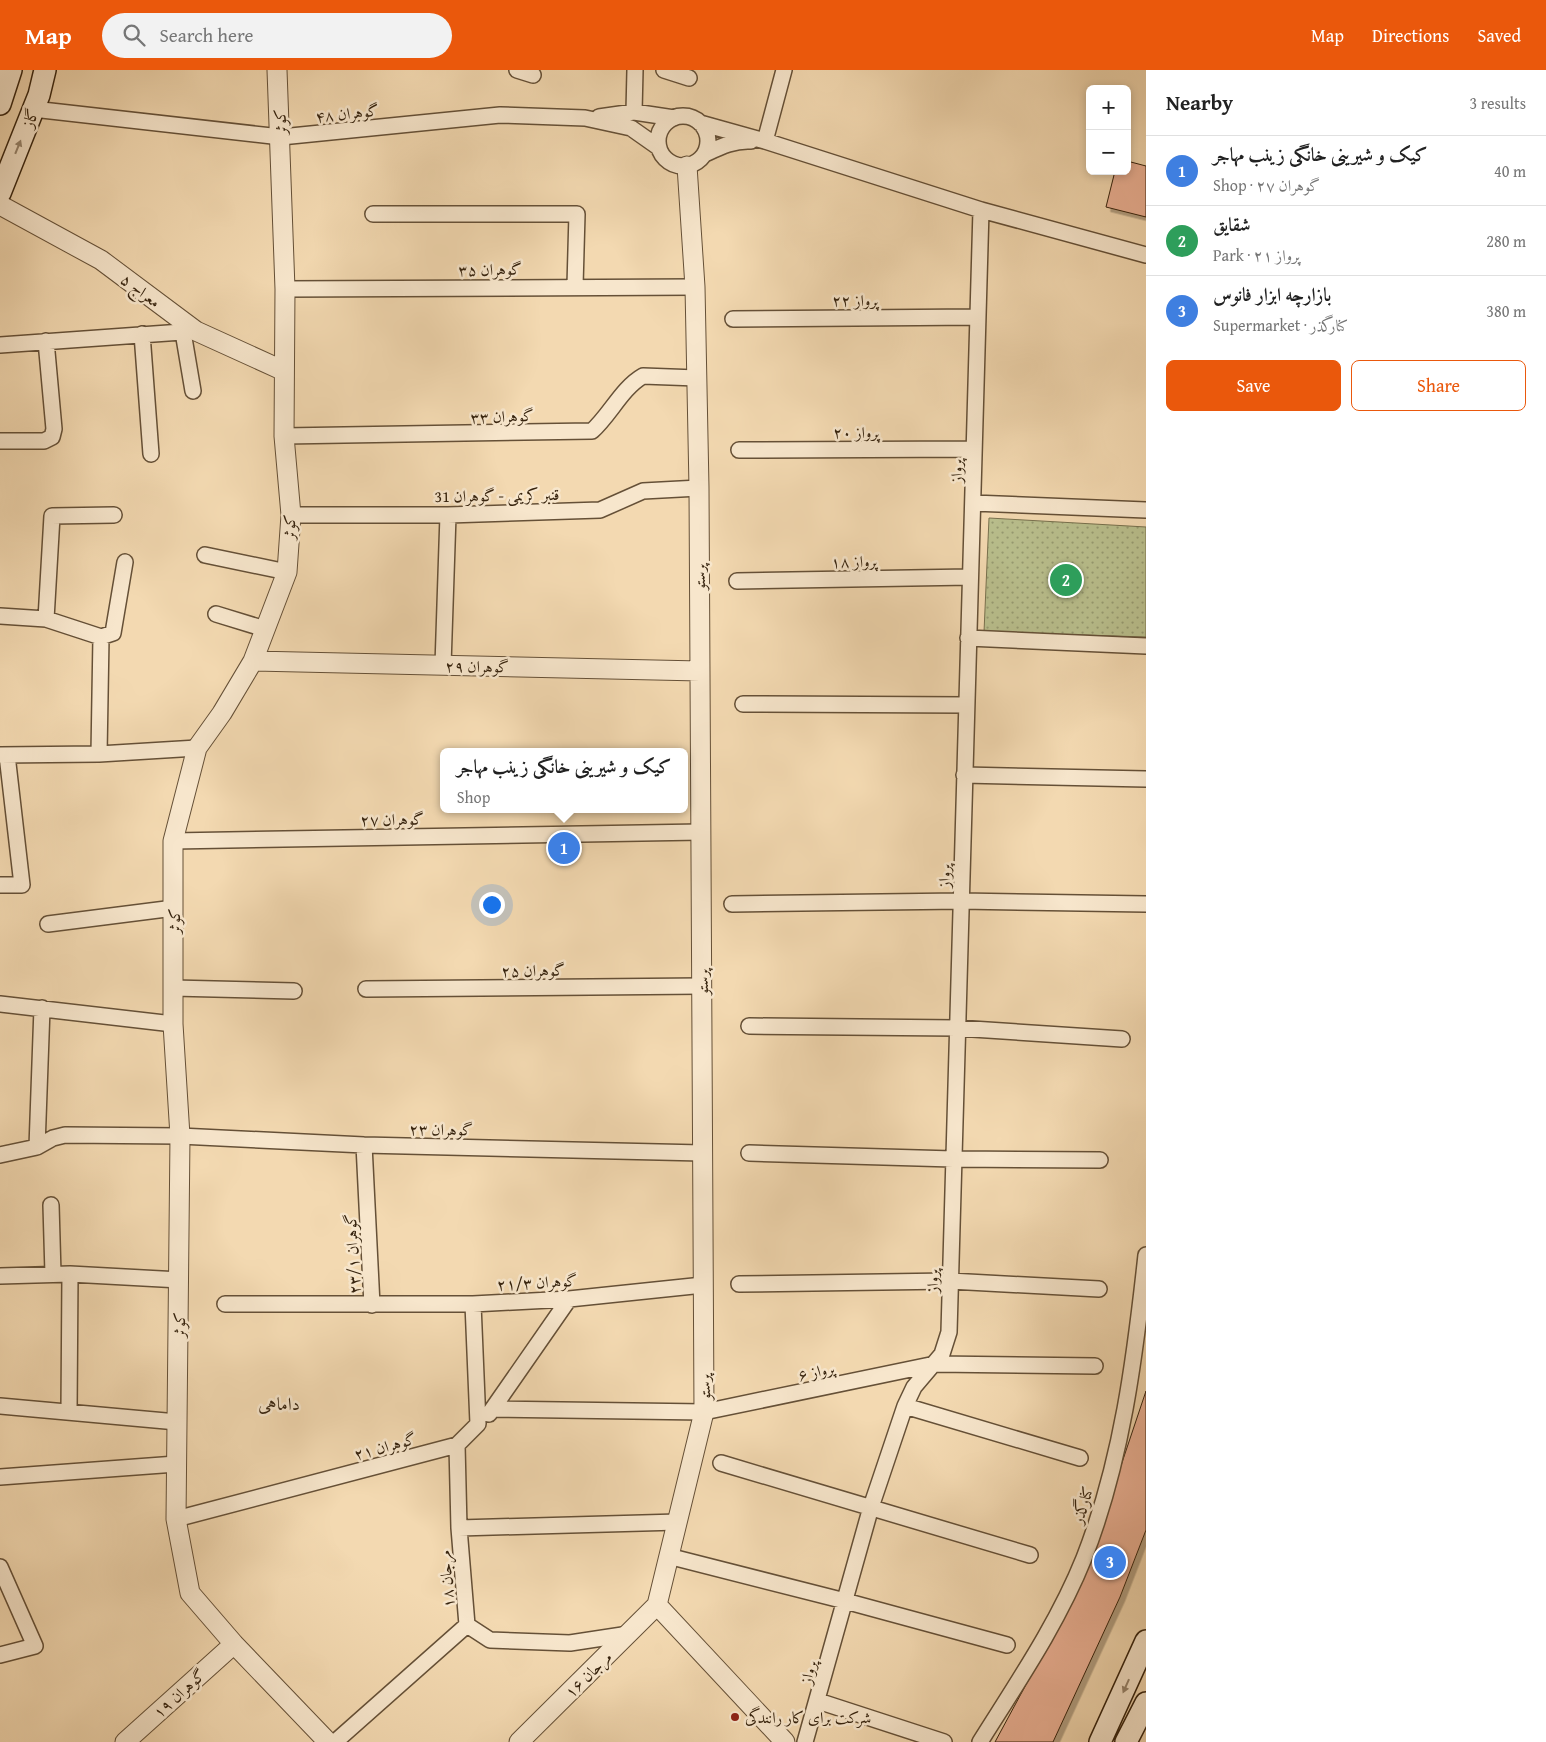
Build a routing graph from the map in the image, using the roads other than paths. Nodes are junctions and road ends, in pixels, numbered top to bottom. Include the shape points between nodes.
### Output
1 (11, 70) edge
2 (45, 70) edge
3 (277, 70) edge
4 (517, 70) edge
5 (634, 70) edge
6 (664, 70) edge
7 (784, 70) edge
8 (533, 75) dead end
9 (688, 78) dead end
10 (0, 104) edge
11 (33, 109) junction
12 (634, 112) junction
13 (585, 118) junction
14 (674, 118) junction
15 (700, 123) junction
16 (281, 137) junction
17 (765, 141) junction
18 (658, 147) junction
19 (705, 154) junction
20 (687, 166) junction
21 (0, 193) edge
22 (0, 205) edge
23 (981, 210) junction
24 (373, 214) dead end
25 (1146, 255) edge
26 (575, 286) junction
27 (695, 287) junction
28 (285, 289) junction
29 (978, 317) junction
30 (733, 319) dead end
31 (189, 332) junction
32 (142, 334) junction
33 (46, 341) junction
34 (0, 345) edge
35 (284, 372) junction
36 (697, 378) junction
37 (193, 391) dead end
38 (284, 436) junction
39 (0, 441) edge
40 (974, 449) junction
41 (738, 450) dead end
42 (151, 454) dead end
43 (699, 488) junction
44 (973, 503) junction
45 (1146, 510) edge
46 (114, 515) dead end
47 (291, 515) junction
48 (448, 515) junction
49 (205, 555) dead end
50 (125, 562) dead end
51 (287, 572) junction
52 (970, 577) junction
53 (737, 580) dead end
54 (216, 614) dead end
55 (0, 616) edge
56 (46, 619) junction
57 (265, 629) junction
58 (101, 637) junction
59 (968, 638) junction
60 (1146, 646) edge
61 (253, 661) junction
62 (443, 665) junction
63 (700, 670) junction
64 (743, 704) dead end
65 (966, 705) junction
66 (197, 748) junction
67 (98, 754) junction
68 (4, 755) edge
69 (964, 775) junction
70 (1146, 779) edge
71 (701, 832) junction
72 (173, 840) junction
73 (0, 885) edge
74 (961, 901) junction
75 (732, 904) dead end
76 (1146, 904) edge
77 (174, 908) junction
78 (48, 924) dead end
79 (702, 986) junction
80 (173, 988) junction
81 (366, 989) dead end
82 (294, 991) dead end
83 (0, 1004) edge
84 (42, 1008) junction
85 (173, 1024) junction
86 (749, 1026) dead end
87 (957, 1028) junction
88 (1122, 1039) dead end
89 (180, 1136) junction
90 (364, 1145) junction
91 (37, 1147) junction
92 (702, 1153) junction
93 (749, 1153) dead end
94 (0, 1156) edge
95 (953, 1159) junction
96 (1100, 1160) dead end
97 (51, 1205) dead end
98 (1146, 1255) edge
99 (53, 1274) junction
100 (70, 1274) junction
101 (0, 1276) edge
102 (180, 1280) junction
103 (950, 1281) junction
104 (739, 1284) dead end
105 (703, 1285) junction
106 (1099, 1289) dead end
107 (569, 1299) junction
108 (225, 1304) dead end
109 (473, 1304) junction
110 (372, 1305) junction
111 (935, 1364) junction
112 (1095, 1366) dead end
113 (0, 1406) edge
114 (905, 1406) junction
115 (495, 1409) junction
116 (70, 1411) junction
117 (704, 1412) junction
118 (178, 1422) junction
119 (478, 1424) junction
120 (457, 1445) junction
121 (1080, 1458) dead end
122 (721, 1463) dead end
123 (176, 1464) junction
124 (0, 1478) edge
125 (871, 1507) junction
126 (176, 1519) junction
127 (678, 1522) junction
128 (459, 1528) junction
129 (1030, 1555) dead end
130 (668, 1556) junction
131 (0, 1567) edge
132 (845, 1601) junction
133 (656, 1605) junction
134 (467, 1625) junction
135 (629, 1634) junction
136 (1146, 1641) edge
137 (234, 1644) junction
138 (1007, 1645) dead end
139 (0, 1655) edge
140 (818, 1701) junction
141 (1146, 1703) edge
142 (125, 1742) edge
143 (328, 1742) edge
144 (335, 1742) edge
145 (518, 1742) edge
146 (785, 1742) edge
147 (805, 1742) edge
148 (944, 1742) edge
149 (980, 1742) edge
150 (1100, 1742) edge
151 (1126, 1742) edge

1 - 10 main road
2 - 11 main road, گاز
3 - 16 street, کوثر
4 - 8 street
5 - 12 street
6 - 9 street
7 - 17 street
11 - 16 street, گوهران ۴۸
21 -> 11 main road, گاز
12 - 13 street
12 - 14 street
13 - 16 street, گوهران ۴۸ via 500,116
13 - 18 street, گوهران ۴۸ via 631,128
14 - 15 street via 688,117
14 - 18 street via 661,130
15 - 17 street
15 - 19 street via 707,132 709,144
16 - 28 street, کوثر
17 - 19 street via 742,140
17 - 23 street
18 - 20 street via 664,158 675,165
19 - 20 street via 698,162
20 - 27 street, پرستو
22 - 31 street, معراج ۵ via 101,260
23 - 25 street
23 - 29 street, پرواز
24 - 26 street via 577,214
26 - 27 street, گوهران ۳۵
26 - 28 street, گوهران ۳۵
27 - 36 street, پرستو
28 - 35 street, کوثر
29 - 30 street, پرواز ۲۲
29 - 40 street, پرواز
31 - 32 street
31 - 35 street, معراج ۵
31 - 37 street
32 - 33 street
32 - 42 street
33 - 34 street
33 - 39 street via 52,437 44,441
35 - 38 street, کوثر
36 - 38 street, گوهران ۳۳ via 643,376 592,431
36 - 43 street, پرستو
38 - 47 street, کوثر
40 - 41 street, پرواز ۲۰
40 - 44 street, پرواز
43 - 48 street, قنبر کریمی - گوهران 31 via 642,491 600,510
43 - 63 street, پرستو
44 - 45 street
44 - 52 street, پرواز
46 - 56 street via 52,516
47 - 48 street, قنبر کریمی - گوهران 31
47 - 51 street, کوثر
48 - 62 street
49 - 51 street
50 - 58 street via 113,633
51 - 57 street, کوثر
52 - 53 street, پرواز ۱۸
52 - 59 street, پرواز
54 - 57 street
55 - 56 street
56 - 58 street
57 - 61 street, کوثر
58 - 67 street
59 - 60 street
59 - 65 street, پرواز
61 - 62 street, گوهران ۲۹
61 - 66 street, کوثر
62 - 63 street, گوهران ۲۹
63 - 71 street, پرستو
64 - 65 street
65 - 69 street, پرواز
66 - 67 street
66 - 72 street, کوثر
67 - 68 street
68 - 73 street via 22,885
69 - 70 street
69 - 74 street, پرواز
71 - 72 street, گوهران ۲۷
71 - 79 street, پرستو
72 - 77 street, کوثر
74 - 75 street
74 - 76 street
74 - 87 street, پرواز
77 - 78 street
77 - 80 street, کوثر
79 - 81 street, گوهران ۲۵
79 - 92 street, پرستو
80 - 82 street
80 - 85 street, کوثر
83 - 84 street
84 - 85 street
84 - 91 street
85 - 89 street, کوثر
86 - 87 street
87 - 88 street
87 - 95 street, پرواز
89 - 90 street, گوهران ۲۳
89 - 91 street, گوهران ۲۳ via 65,1135
89 - 102 street, کوثر
90 - 92 street, گوهران ۲۳
90 - 110 street, گوهران ۲۳/۱
91 - 94 street, گوهران ۲۳
92 - 105 street, پرستو
93 - 95 street
95 - 96 street
95 - 103 street, پرواز
97 - 99 street
98 - 149 street, کنارگذر via 1133,1368 1120,1432 1112,1469 1083,1558 1047,1632
99 - 100 street
99 - 101 street
100 - 102 street
100 - 116 street
102 - 118 street, کوثر
103 - 104 street
103 - 106 street
103 - 111 street, پرواز via 949,1332
105 - 107 street, گوهران ۲۱/۳
105 - 117 street, پرستو
107 - 109 street, گوهران ۲۱/۳
107 - 115 street
108 - 110 street, گوهران ۲۳/۱
109 - 110 street, گوهران ۲۱/۳
109 - 119 street
111 - 112 street, پرواز ۶
111 - 114 street, پرواز via 914,1388
111 - 117 street, پرواز ۶
113 - 116 street
114 - 121 street
114 - 125 street, پرواز
115 - 117 street, پرواز ۶
115 - 119 street
116 - 118 street
117 - 127 street, پرستو
118 - 123 street, کوثر
119 - 120 street
120 - 126 street, گوهران ۲۱
120 - 128 street, مرجان ۱۸
122 - 125 street
123 - 124 street
123 - 126 street, کوثر
125 - 129 street
125 - 132 street, پرواز
126 - 137 street, کوثر via 190,1593
127 - 128 street
127 - 130 street, پرستو
128 - 134 street, مرجان ۱۸
130 - 132 street
130 - 133 street, پرستو
131 - 139 street via 34,1646
132 - 138 street
132 - 140 street, پرواز
133 - 135 street, مرجان ۱۶
133 - 146 street
134 - 135 street via 490,1640 570,1643
134 - 144 street, مرجان ۱۸
135 - 145 street, مرجان ۱۶
136 -> 150 main road
137 - 142 street, گوهران ۱۹
137 - 143 street, کوثر
140 - 147 street, پرواز
140 - 148 street
141 - 151 main road

